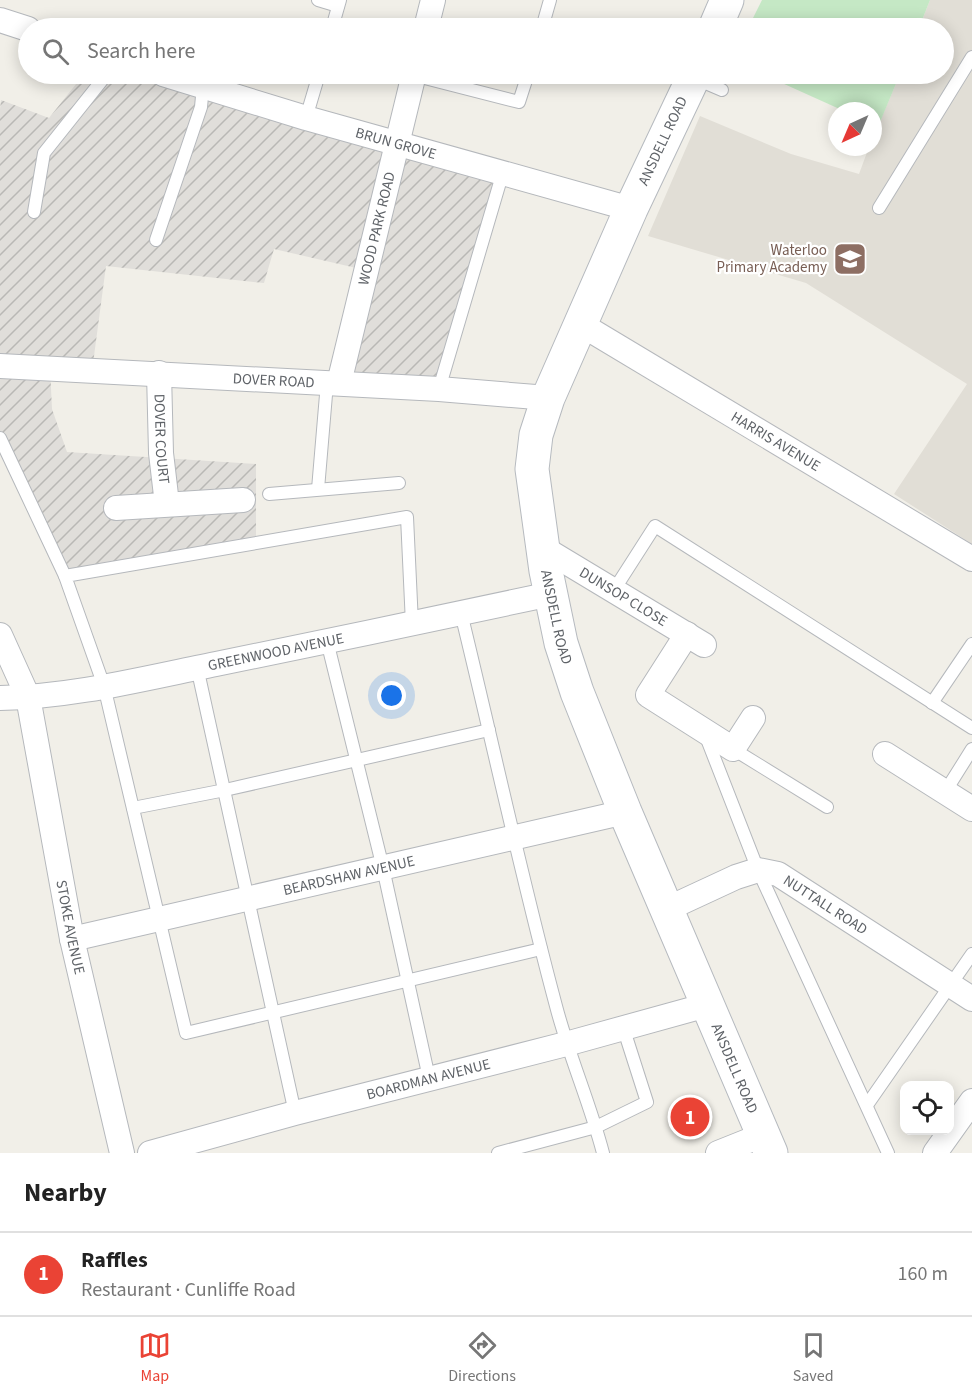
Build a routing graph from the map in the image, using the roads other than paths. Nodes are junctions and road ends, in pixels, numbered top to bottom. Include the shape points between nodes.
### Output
1 (318, 0) edge
2 (433, 0) edge
3 (550, 0) edge
4 (727, 0) edge
5 (339, 3) edge
6 (335, 18) edge
7 (428, 18) edge
8 (545, 18) edge
9 (719, 18) edge
10 (0, 20) edge
11 (18, 26) edge
12 (972, 57) edge
13 (99, 84) edge
14 (196, 84) edge
15 (316, 84) edge
16 (410, 84) edge
17 (451, 84) edge
18 (525, 84) edge
19 (701, 84) edge
20 (203, 86) junction
21 (306, 118) junction
22 (396, 142) junction
23 (502, 172) junction
24 (879, 208) dead end
25 (631, 209) junction
26 (34, 212) dead end
27 (156, 240) dead end
28 (582, 325) junction
29 (0, 366) edge
30 (159, 373) junction
31 (333, 383) junction
32 (439, 389) junction
33 (548, 398) junction
34 (0, 438) edge
35 (399, 483) dead end
36 (318, 489) junction
37 (269, 494) dead end
38 (243, 500) dead end
39 (167, 504) junction
40 (116, 508) dead end
41 (543, 548) junction
42 (972, 559) edge
43 (65, 576) junction
44 (614, 590) junction
45 (550, 594) junction
46 (461, 613) junction
47 (412, 624) junction
48 (0, 635) edge
49 (327, 641) junction
50 (972, 644) edge
51 (198, 667) junction
52 (104, 686) junction
53 (28, 697) junction
54 (0, 698) edge
55 (932, 703) junction
56 (753, 718) dead end
57 (972, 728) edge
58 (489, 730) junction
59 (704, 730) junction
60 (733, 749) junction
61 (972, 749) edge
62 (885, 754) dead end
63 (357, 761) junction
64 (225, 790) junction
65 (945, 792) junction
66 (827, 807) dead end
67 (133, 808) junction
68 (972, 809) edge
69 (625, 812) junction
70 (514, 838) junction
71 (383, 868) junction
72 (758, 870) junction
73 (248, 898) junction
74 (667, 909) junction
75 (159, 918) junction
76 (72, 939) junction
77 (541, 949) junction
78 (972, 954) edge
79 (408, 980) junction
80 (951, 985) junction
81 (972, 999) edge
82 (706, 1005) junction
83 (273, 1012) junction
84 (623, 1027) junction
85 (566, 1044) junction
86 (429, 1078) junction
87 (972, 1101) edge
88 (867, 1105) junction
89 (295, 1113) junction
90 (596, 1126) junction
91 (767, 1144) edge
92 (122, 1153) edge
93 (150, 1153) edge
94 (498, 1153) edge
95 (603, 1153) edge
96 (718, 1153) edge
97 (888, 1153) edge
98 (935, 1153) edge

1 - 5 lane
2 - 7 street
3 - 8 lane
4 - 9 main road
5 - 6 lane
10 - 11 street
12 - 24 lane
13 - 26 lane via 44,153
14 - 20 street, BRUN GROVE
15 - 21 lane
16 - 22 street, WOOD PARK ROAD
17 - 18 lane via 519,102
19 - 25 main road, ANSDELL ROAD
20 - 21 street, BRUN GROVE
20 - 27 lane via 201,107
21 - 22 street, BRUN GROVE
22 - 23 street, BRUN GROVE
22 - 31 street, WOOD PARK ROAD
23 - 25 street, BRUN GROVE
23 - 32 lane
25 - 28 main road, ANSDELL ROAD
28 - 33 main road, ANSDELL ROAD
28 - 42 street, HARRIS AVENUE
29 - 30 street, DOVER ROAD
30 - 31 street, DOVER ROAD
30 - 39 street, DOVER COURT
31 - 32 street, DOVER ROAD
31 - 36 lane
32 - 33 street, DOVER ROAD
33 - 41 main road, ANSDELL ROAD via 536,435 532,469
34 - 43 lane
35 - 36 lane
36 - 37 lane
38 - 39 street, DOVER COURT
39 - 40 street, DOVER COURT
41 - 44 street, DUNSOP CLOSE
41 - 45 main road, ANSDELL ROAD
43 - 47 lane via 407,517
43 - 52 lane
44 - 55 lane via 655,526
44 - 59 street, DUNSOP CLOSE via 696,640 648,695
45 - 46 street, GREENWOOD AVENUE
45 - 69 main road, ANSDELL ROAD via 577,692
46 - 47 street, GREENWOOD AVENUE
46 - 58 lane
47 - 49 street, GREENWOOD AVENUE
48 - 53 street, STOKE AVENUE
49 - 51 street, GREENWOOD AVENUE
49 - 63 lane
50 - 55 lane
51 - 52 street, GREENWOOD AVENUE
51 - 64 lane
52 - 53 street, GREENWOOD AVENUE
52 - 67 lane
53 - 54 street, GREENWOOD AVENUE
53 - 76 street, STOKE AVENUE
55 - 57 lane
56 - 60 street
58 - 63 lane
58 - 70 lane
59 - 60 street
59 - 72 lane
60 - 66 lane
61 - 65 lane
62 - 65 street
63 - 64 lane
63 - 71 lane
64 - 67 lane
64 - 73 lane
65 - 68 street
67 - 75 lane
69 - 70 street, BEARDSHAW AVENUE
69 - 74 main road, ANSDELL ROAD
70 - 71 street, BEARDSHAW AVENUE
70 - 77 lane
71 - 73 street, BEARDSHAW AVENUE
71 - 79 lane
72 - 74 street
72 - 80 street, NUTTALL ROAD via 778,874
72 - 88 lane
73 - 75 street, BEARDSHAW AVENUE
73 - 83 lane
74 - 82 main road, ANSDELL ROAD
75 - 76 street, BEARDSHAW AVENUE
75 - 83 lane via 186,1033
76 - 92 street, STOKE AVENUE
77 - 79 lane
77 - 85 lane
78 - 80 lane
79 - 83 lane
79 - 86 lane
80 - 81 street, NUTTALL ROAD
80 - 88 lane
82 - 84 street, BOARDMAN AVENUE
82 - 91 main road, ANSDELL ROAD
83 - 89 lane
84 - 85 street, BOARDMAN AVENUE
84 - 90 lane via 648,1102
85 - 86 street, BOARDMAN AVENUE
85 - 90 lane
86 - 89 street, BOARDMAN AVENUE
87 - 98 street
88 - 97 lane
89 - 93 street, BOARDMAN AVENUE
90 - 94 lane
90 - 95 lane
91 - 96 street

